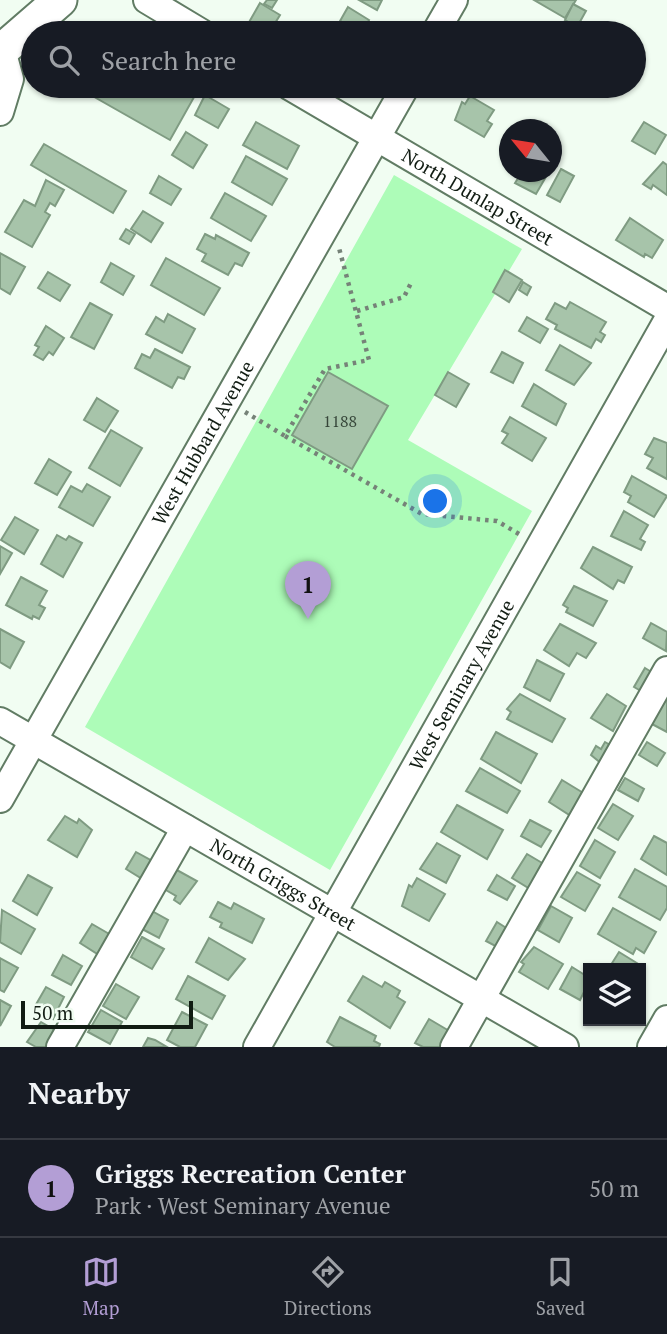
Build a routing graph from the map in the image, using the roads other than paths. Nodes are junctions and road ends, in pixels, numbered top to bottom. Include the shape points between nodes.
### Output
1 (147, 0) edge
2 (454, 0) edge
3 (43, 5) edge
4 (28, 21) edge
5 (182, 21) edge
6 (442, 21) edge
7 (21, 29) edge
8 (1, 51) edge
9 (309, 98) edge
10 (399, 98) edge
11 (2, 110) edge
12 (376, 138) junction
13 (667, 308) edge
14 (667, 321) edge
15 (667, 670) edge
16 (0, 721) edge
17 (33, 741) junction
18 (0, 799) edge
19 (185, 828) junction
20 (333, 913) junction
21 (482, 998) junction
22 (667, 1019) edge
23 (60, 1047) edge
24 (257, 1047) edge
25 (454, 1047) edge
26 (565, 1047) edge
27 (651, 1047) edge

1 - 5 street
2 - 6 street
3 - 4 main road
7 - 8 main road
8 - 11 street via 10,79
9 - 12 street, North Dunlap Street
10 - 12 street, West Hubbard Avenue
12 - 13 street, North Dunlap Street
12 - 17 street, West Hubbard Avenue
14 - 20 street, West Seminary Avenue
15 - 21 street
16 - 17 street, North Griggs Street
17 - 18 street, West Hubbard Avenue
17 - 19 street, North Griggs Street
19 - 20 street, North Griggs Street
19 - 23 street
20 - 21 street, North Griggs Street
20 - 24 street, West Seminary Avenue
21 - 25 street
21 - 26 street, North Griggs Street
22 - 27 street

